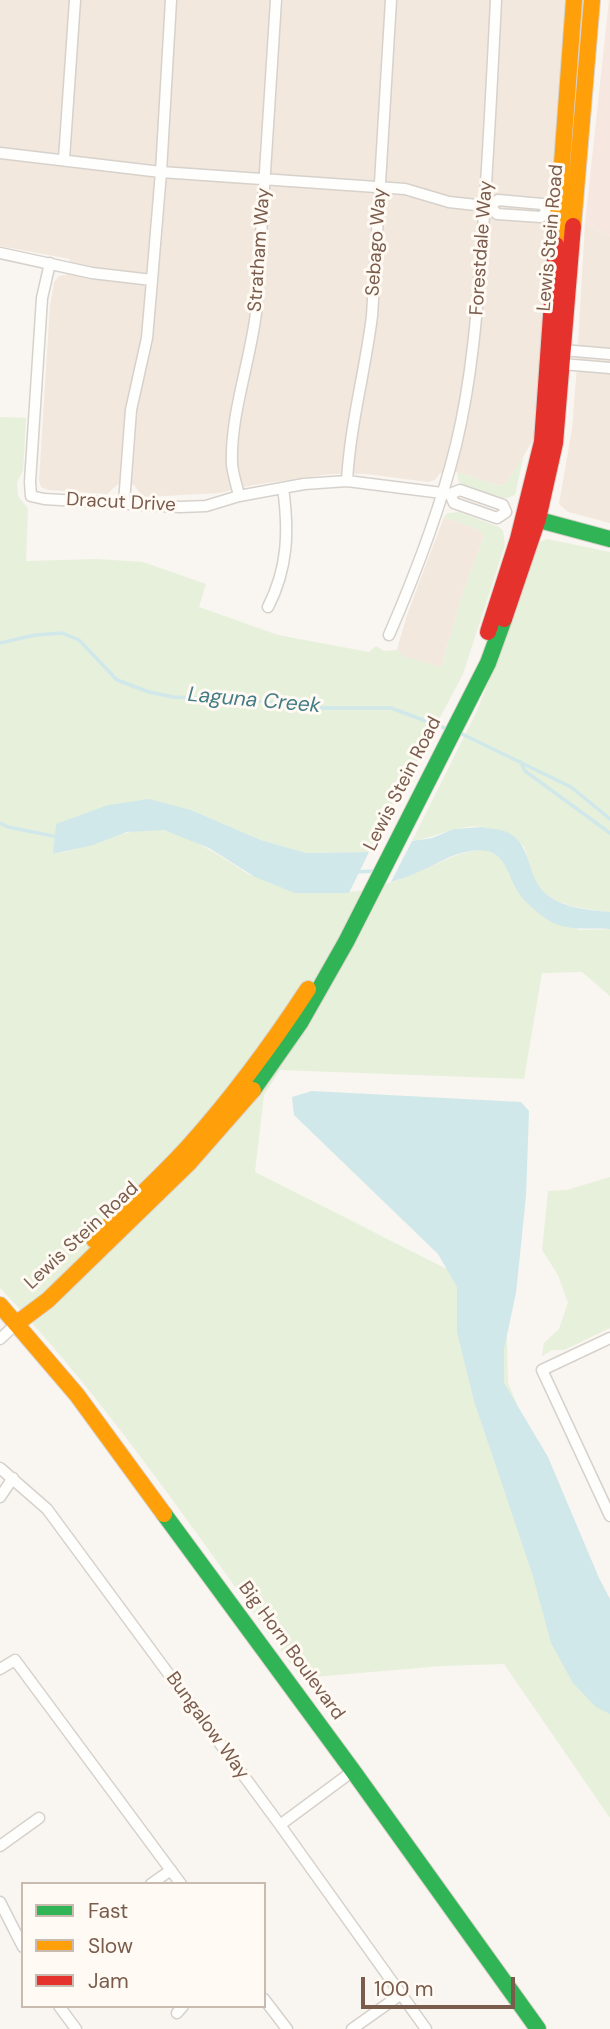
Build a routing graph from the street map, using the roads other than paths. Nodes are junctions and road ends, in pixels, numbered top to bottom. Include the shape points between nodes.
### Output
1 (75, 0) edge
2 (171, 0) edge
3 (276, 0) edge
4 (391, 0) edge
5 (496, 0) edge
6 (575, 0) edge
7 (592, 0) edge
8 (583, 92) junction
9 (567, 100) junction
10 (0, 153) edge
11 (64, 159) junction
12 (161, 172) junction
13 (264, 179) junction
14 (381, 187) junction
15 (575, 200) junction
16 (487, 206) junction
17 (553, 212) junction
18 (0, 253) edge
19 (50, 263) junction
20 (152, 280) junction
21 (610, 354) edge
22 (563, 357) junction
23 (610, 368) edge
24 (347, 481) junction
25 (283, 488) junction
26 (447, 493) junction
27 (239, 496) junction
28 (124, 503) junction
29 (530, 517) junction
30 (610, 539) edge
31 (268, 607) dead end
32 (389, 635) dead end
33 (0, 1306) edge
34 (16, 1324) junction
35 (610, 1338) edge
36 (0, 1339) edge
37 (0, 1468) edge
38 (13, 1478) junction
39 (0, 1497) edge
40 (610, 1516) edge
41 (0, 1669) edge
42 (353, 1771) junction
43 (39, 1818) dead end
44 (280, 1825) junction
45 (0, 1846) edge
46 (171, 1870) junction
47 (154, 1882) edge
48 (180, 1882) edge
49 (0, 1902) edge
50 (21, 1943) edge
51 (400, 1995) junction
52 (266, 2002) edge
53 (60, 2008) edge
54 (76, 2029) edge
55 (287, 2029) edge
56 (352, 2029) edge
57 (426, 2029) edge
58 (538, 2029) edge

1 - 11 street
2 - 12 street
3 - 13 street, Stratham Way
4 - 14 street, Sebago Way
5 - 16 street, Forestdale Way
6 - 8 street via 579,10 574,77
6 - 9 street, Lewis Stein Road
7 - 8 street, Lewis Stein Road
8 - 15 street, Lewis Stein Road
9 - 15 street via 571,116 567,182
9 - 17 street, Lewis Stein Road
10 - 11 street
11 - 12 street
12 - 13 street
12 - 20 street
13 - 14 street
13 - 27 street, Stratham Way via 256,313 232,447
14 - 16 street
14 - 24 street, Sebago Way via 368,351 349,443
15 - 22 street, Lewis Stein Road
16 - 17 street via 497,214 541,217
16 - 26 street, Forestdale Way via 470,376
17 - 29 street, Lewis Stein Road via 542,443
18 - 19 street
19 - 20 street
19 - 28 street, Dracut Drive via 42,298 31,496
20 - 28 street via 147,338 131,410
21 - 22 street
22 - 23 street
22 - 29 street, Lewis Stein Road via 555,443
24 - 25 street, Dracut Drive
24 - 26 street, Dracut Drive
25 - 27 street, Dracut Drive
25 - 31 street via 285,558
26 - 29 street, Dracut Drive via 454,503 497,518 506,512
26 - 32 street, Forestdale Way
27 - 28 street, Dracut Drive via 206,506
29 - 30 street
29 - 34 street, Lewis Stein Road via 492,650 353,918 322,967 275,1040 188,1148 40,1292
33 - 34 street, Big Horn Boulevard
34 - 36 street
34 - 42 street, Big Horn Boulevard via 77,1395
35 - 40 street via 542,1370
37 - 38 street, Bungalow Way
38 - 39 street
38 - 44 street, Bungalow Way via 47,1509
41 - 46 street via 15,1660
42 - 44 street
42 - 58 street, Big Horn Boulevard
43 - 45 street
44 - 51 street, Bungalow Way
46 - 47 street
46 - 48 street
49 - 50 street
51 - 56 street
51 - 57 street, Bungalow Way
52 - 55 street
53 - 54 street

